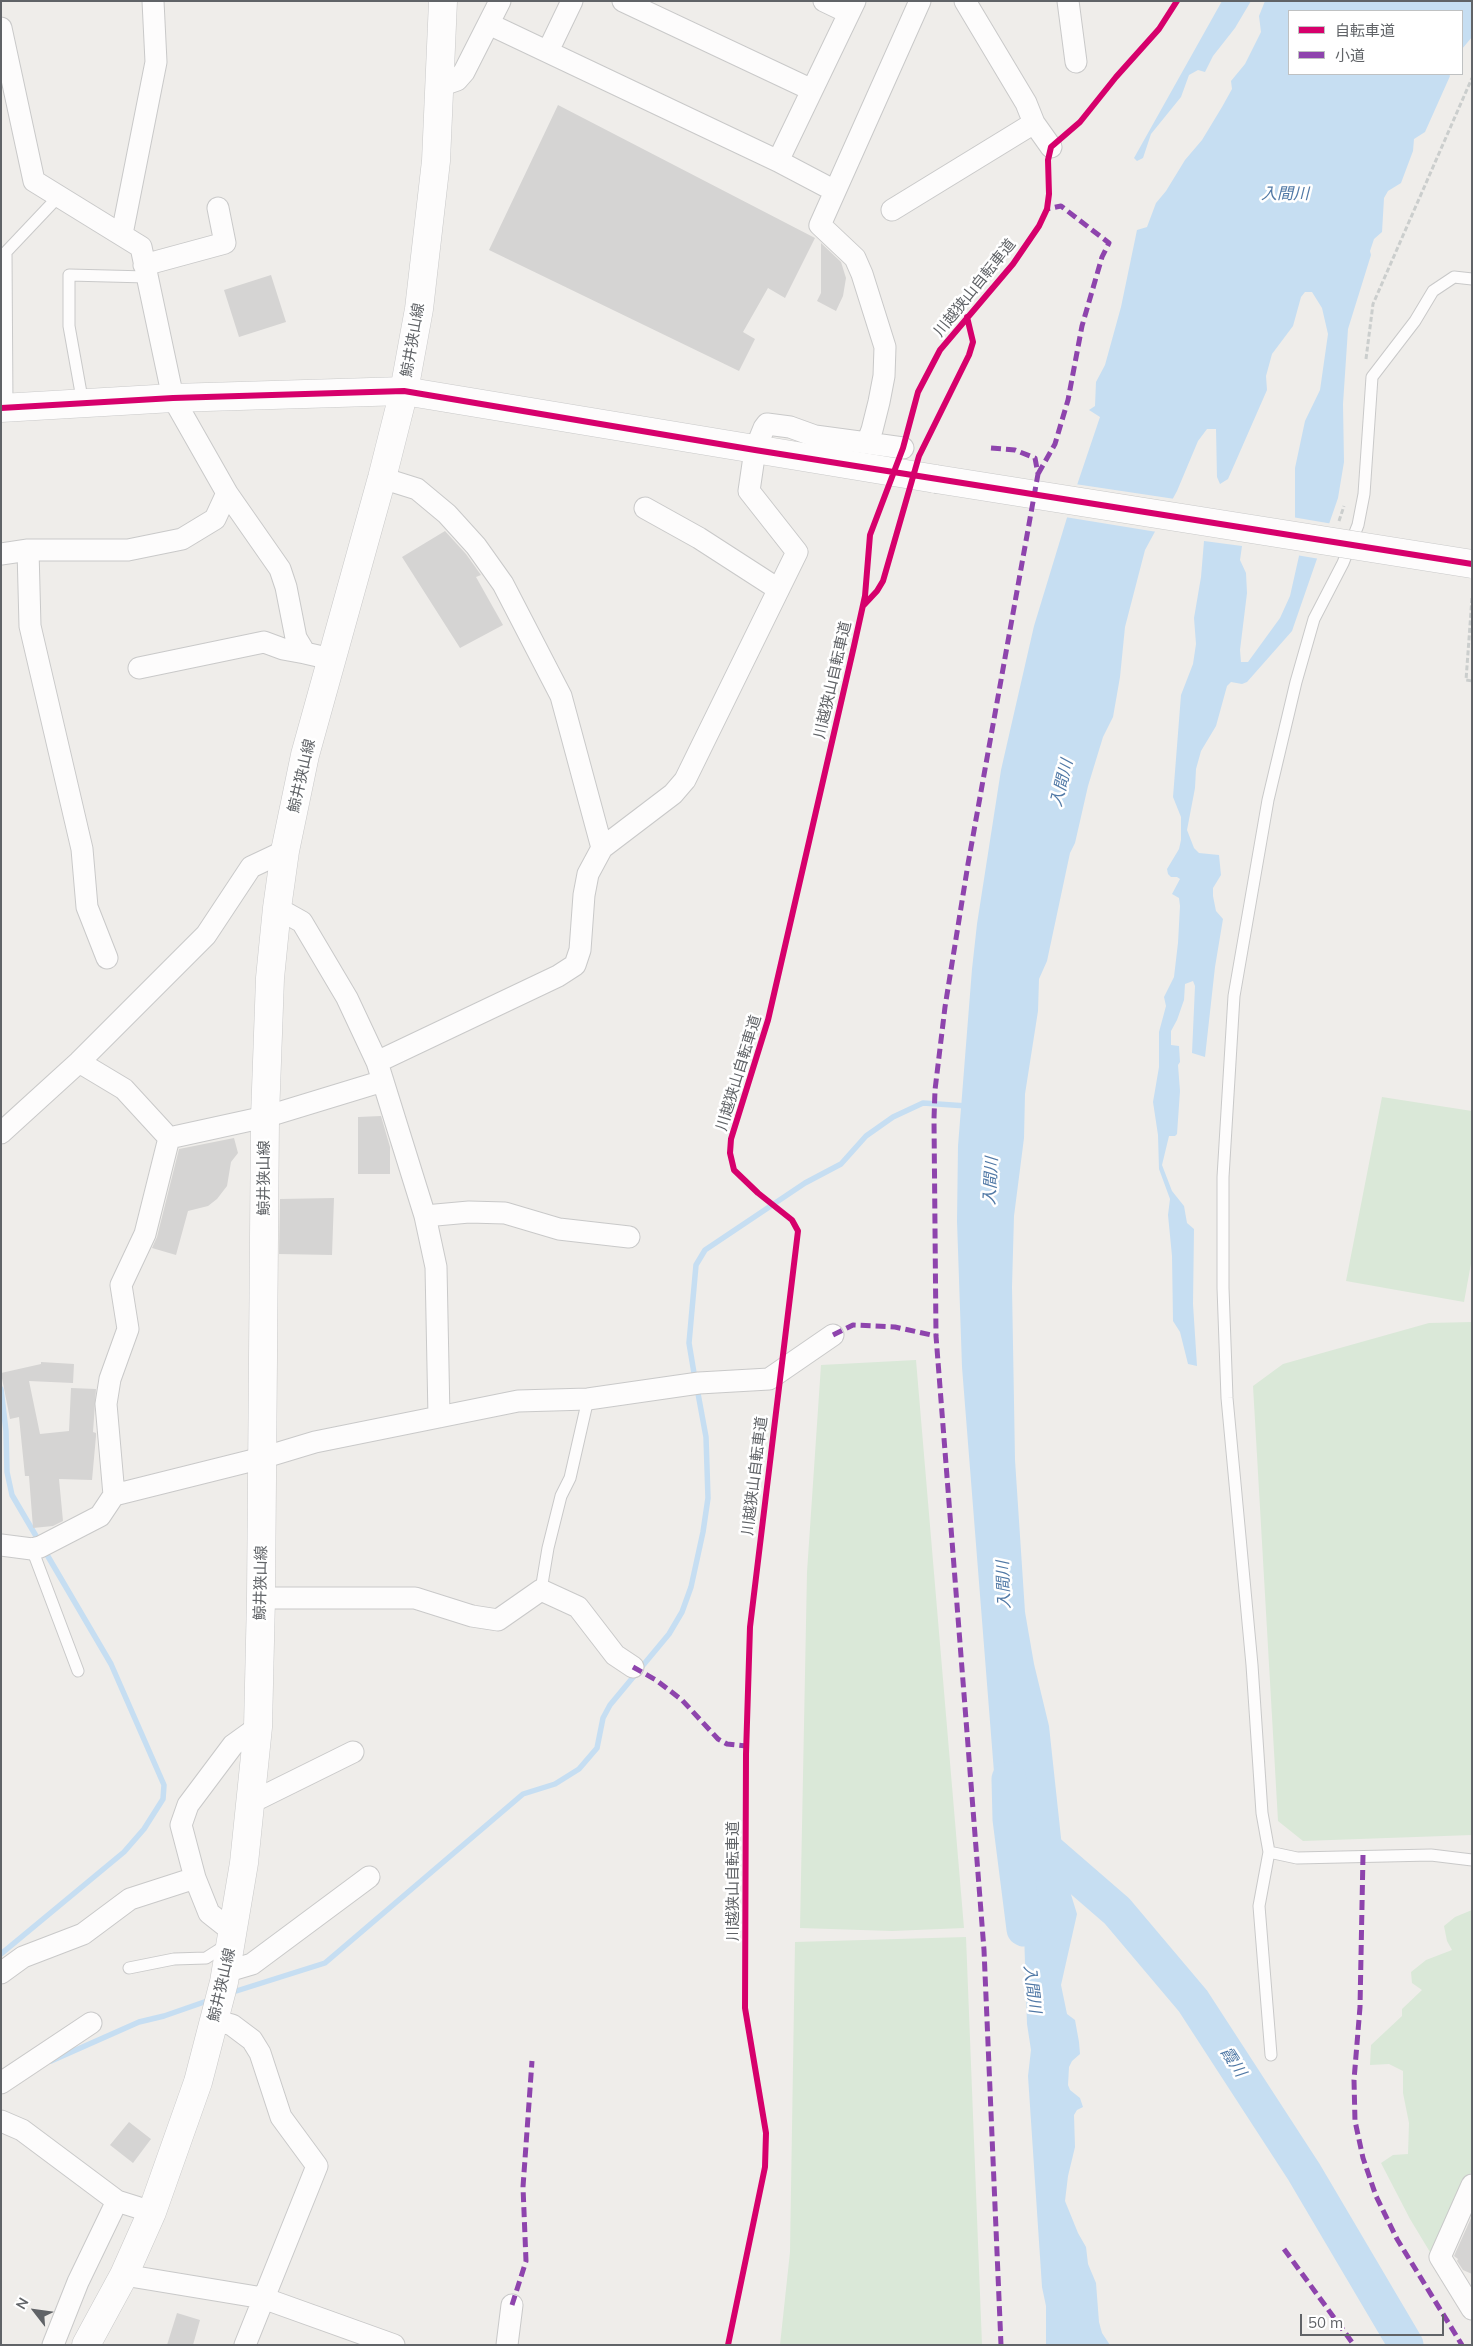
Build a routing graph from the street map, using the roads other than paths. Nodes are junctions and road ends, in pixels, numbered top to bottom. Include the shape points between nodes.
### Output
1 (153, 1) edge
2 (443, 1) edge
3 (500, 1) edge
4 (572, 1) edge
5 (623, 1) edge
6 (824, 1) edge
7 (920, 1) edge
8 (966, 1) edge
9 (1068, 1) edge
10 (852, 7) edge
11 (490, 24) junction
12 (1, 28) edge
13 (548, 51) junction
14 (1076, 62) dead end
15 (440, 86) junction
16 (812, 90) junction
17 (1034, 123) junction
18 (1051, 147) dead end
19 (778, 161) junction
20 (835, 191) junction
21 (59, 196) junction
22 (218, 208) dead end
23 (892, 210) dead end
24 (122, 234) junction
25 (145, 271) junction
26 (1472, 279) edge
27 (404, 391) junction
28 (173, 398) junction
29 (83, 404) junction
30 (4, 408) edge
31 (866, 443) junction
32 (903, 448) dead end
33 (755, 450) junction
34 (382, 478) junction
35 (228, 493) junction
36 (645, 508) dead end
37 (28, 550) junction
38 (1, 554) edge
39 (1472, 564) edge
40 (778, 589) junction
41 (305, 653) junction
42 (331, 659) junction
43 (139, 668) dead end
44 (602, 848) junction
45 (285, 851) junction
46 (278, 908) junction
47 (107, 958) dead end
48 (79, 1062) junction
49 (380, 1071) junction
50 (265, 1117) junction
51 (1, 1133) edge
52 (169, 1138) junction
53 (425, 1216) junction
54 (629, 1237) dead end
55 (833, 1335) dead end
56 (588, 1399) junction
57 (439, 1417) junction
58 (262, 1458) junction
59 (114, 1494) junction
60 (1, 1545) edge
61 (36, 1548) junction
62 (541, 1590) junction
63 (261, 1598) junction
64 (633, 1667) dead end
65 (78, 1671) dead end
66 (258, 1728) junction
67 (353, 1752) dead end
68 (252, 1802) junction
69 (1270, 1852) junction
70 (1472, 1860) edge
71 (369, 1877) dead end
72 (195, 1878) junction
73 (232, 1937) junction
74 (129, 1968) dead end
75 (1, 1973) edge
76 (225, 1977) junction
77 (216, 2015) junction
78 (91, 2023) dead end
79 (1271, 2055) dead end
80 (1, 2083) edge
81 (1, 2120) edge
82 (1472, 2185) edge
83 (117, 2201) junction
84 (152, 2212) junction
85 (124, 2275) junction
86 (263, 2298) junction
87 (512, 2305) dead end
88 (1472, 2309) edge
89 (53, 2345) edge
90 (86, 2345) edge
91 (245, 2345) edge
92 (394, 2345) edge
93 (507, 2345) edge

1 - 24 street via 156,62
2 - 15 main road, 鯨井狭山線
3 - 11 street
4 - 13 street
5 - 16 street
6 - 10 street
7 - 20 street
8 - 17 street via 1026,103
9 - 14 street
10 - 16 street
11 - 13 street
11 - 15 street via 464,72 457,80
12 - 21 street via 34,181
13 - 19 street
15 - 27 main road, 鯨井狭山線 via 430,221
16 - 19 street
17 - 18 street
17 - 23 street
19 - 20 street
20 - 31 street via 820,226 855,258 885,347 879,402
21 - 24 street
21 - 30 lane via 6,252
22 - 25 street via 224,243
24 - 25 street via 141,247
25 - 28 street
25 - 29 lane via 69,275 69,326
26 - 69 lane via 1454,277 1434,291 1372,377 1360,517 1343,563 1314,619 1296,682 1268,800 1234,996 1223,1177 1227,1398 1262,1813
27 - 28 main road
27 - 33 main road
27 - 34 main road, 鯨井狭山線
28 - 29 main road
28 - 35 street
29 - 30 main road
31 - 32 street
31 - 33 street via 815,436 790,427 767,424
33 - 39 main road, bridge
33 - 40 street via 749,491 797,552
34 - 42 main road, 鯨井狭山線
34 - 44 street via 417,489 447,514 476,546 503,584 561,696
35 - 37 street via 215,519 182,538 128,550
35 - 41 street via 280,569 296,638
36 - 40 street
37 - 38 street
37 - 47 street via 30,626 82,849 86,907
40 - 44 street via 684,780 673,794
41 - 42 street
41 - 43 street via 264,642
42 - 45 main road, 鯨井狭山線
44 - 49 street via 588,874 580,950 575,965
45 - 46 main road, 鯨井狭山線
45 - 48 street via 251,866 206,936
46 - 49 street via 302,922 347,998
46 - 50 main road, 鯨井狭山線 via 270,978
48 - 51 street
48 - 52 street via 124,1089
49 - 50 street
49 - 53 street
50 - 52 street
50 - 58 main road, 鯨井狭山線
52 - 59 street via 145,1234 121,1285 128,1329 110,1379 106,1404
53 - 54 street via 505,1213 559,1230
53 - 57 street via 436,1267
55 - 56 street via 769,1380 695,1384
56 - 57 street via 518,1401
56 - 62 lane via 570,1478 561,1496 548,1548
57 - 58 street via 315,1442
58 - 59 street
58 - 63 main road, 鯨井狭山線
59 - 61 street via 100,1516
60 - 61 street
61 - 65 lane
62 - 63 street via 498,1620 472,1616 415,1598
62 - 64 street via 578,1607 615,1655
63 - 66 main road, 鯨井狭山線
66 - 68 main road, 鯨井狭山線
66 - 72 street via 233,1745 188,1805 181,1825
67 - 68 street
68 - 73 main road, 鯨井狭山線
69 - 70 lane via 1297,1858 1431,1855
69 - 79 lane via 1260,1906
71 - 76 street via 252,1964
72 - 73 street via 209,1913
72 - 75 street via 130,1899 83,1934 22,1957
73 - 74 lane via 206,1958 174,1959
73 - 76 main road, 鯨井狭山線
76 - 77 main road, 鯨井狭山線
77 - 84 main road, 鯨井狭山線 via 198,2082
77 - 86 street via 252,2040 260,2053 281,2117 317,2166
78 - 80 street
81 - 83 street via 22,2130
82 - 88 street via 1440,2257
83 - 84 street
83 - 89 street via 78,2282
84 - 85 main road, 鯨井狭山線
85 - 86 street
85 - 90 main road, 鯨井狭山線
86 - 91 street
86 - 92 street
87 - 93 street

